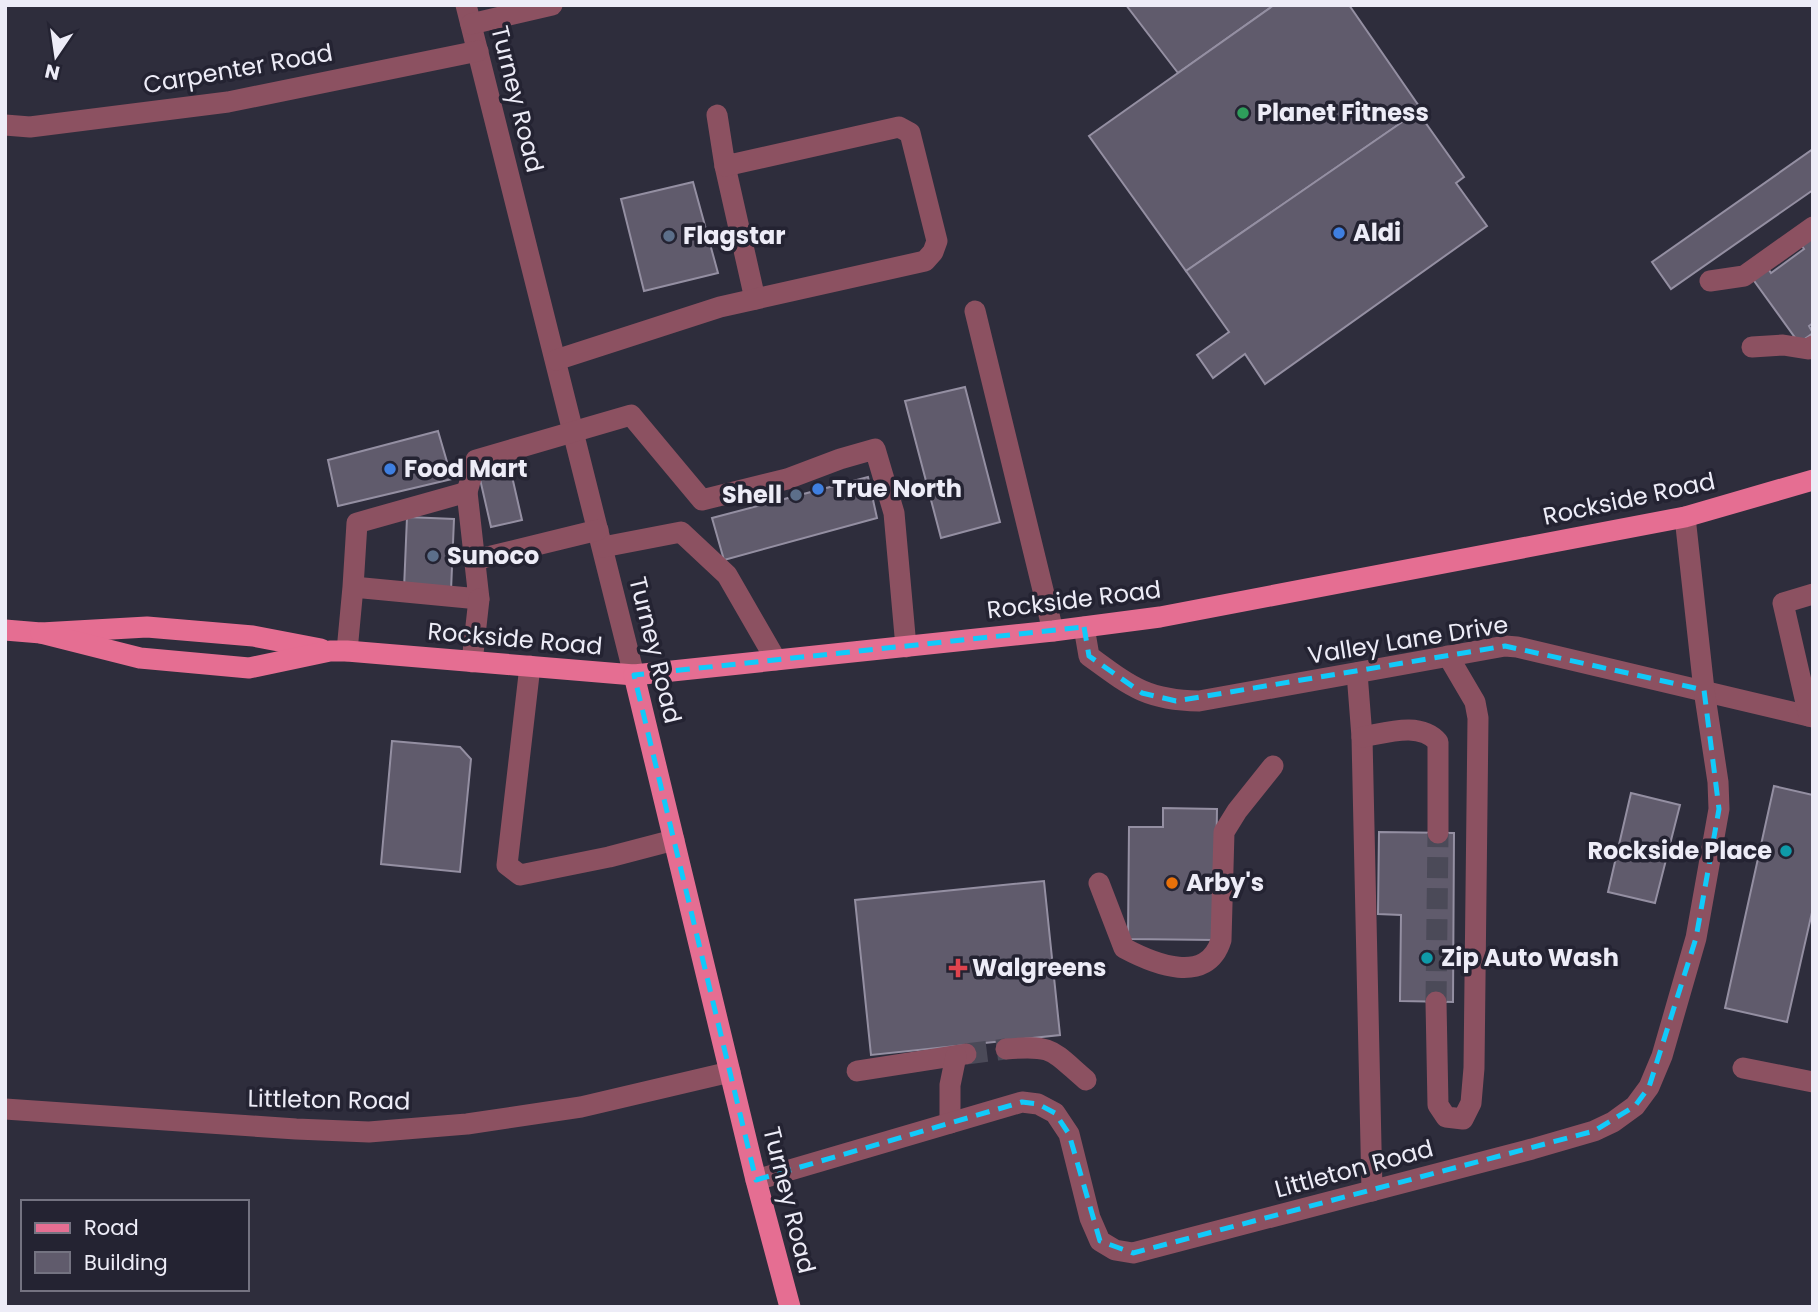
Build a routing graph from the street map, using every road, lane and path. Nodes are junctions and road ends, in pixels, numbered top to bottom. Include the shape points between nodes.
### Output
1 (552, 5) edge
2 (469, 15) edge
3 (478, 51) junction
4 (717, 115) dead end
5 (5, 125) edge
6 (725, 166) junction
7 (1813, 227) edge
8 (1710, 281) dead end
9 (755, 299) junction
10 (975, 312) dead end
11 (1813, 346) edge
12 (1752, 347) dead end
13 (556, 359) junction
14 (574, 432) junction
15 (1813, 480) edge
16 (467, 492) junction
17 (1685, 517) junction
18 (600, 539) junction
19 (475, 560) junction
20 (353, 587) junction
21 (1813, 594) edge
22 (480, 599) junction
23 (1084, 627) junction
24 (5, 630) edge
25 (1053, 631) junction
26 (41, 633) junction
27 (906, 647) junction
28 (338, 651) junction
29 (1448, 656) junction
30 (776, 660) junction
31 (472, 662) junction
32 (530, 666) junction
33 (1357, 673) junction
34 (634, 675) junction
35 (1704, 690) junction
36 (1811, 716) edge
37 (1362, 737) junction
38 (1273, 766) dead end
39 (1438, 833) tunnel mouth
40 (674, 840) junction
41 (1099, 883) dead end
42 (1436, 1002) tunnel mouth
43 (1006, 1049) tunnel mouth
44 (1743, 1068) dead end
45 (858, 1071) dead end
46 (730, 1072) junction
47 (1086, 1080) dead end
48 (1813, 1082) edge
49 (5, 1109) edge
50 (950, 1123) junction
51 (756, 1180) junction
52 (1372, 1191) junction
53 (790, 1307) edge

1 - 2 street
2 - 3 street, Turney Road
3 - 5 street, Carpenter Road via 228,102 30,127
3 - 13 street, Turney Road
4 - 6 street
6 - 9 street
6 - 9 street via 905,129 910,133 937,241 925,261
7 - 8 street via 1744,276
9 - 13 street
10 - 25 street
11 - 12 street
13 - 14 street, Turney Road
14 - 16 street via 476,460
14 - 18 street, Turney Road
14 - 27 street via 631,415 702,500 787,479 875,449 894,513
15 - 17 main road, Rockside Road
16 - 19 street
16 - 20 street via 357,523
17 - 23 main road, Rockside Road via 1160,617
17 - 35 street, Littleton Road
18 - 19 street
18 - 30 street via 681,532 727,575
18 - 34 street, Turney Road
19 - 22 street
20 - 22 street
20 - 28 street
21 - 36 street via 1783,603
22 - 31 street
23 - 25 main road, Rockside Road
23 - 33 street, Valley Lane Drive via 1089,656 1133,687 1157,697 1199,701
24 - 26 main road, Rockside Road
25 - 27 main road, Rockside Road
26 - 28 main road, Rockside Road via 147,627 253,636
26 - 28 main road, Rockside Road via 140,658 249,668
27 - 30 main road, Rockside Road
28 - 31 main road, Rockside Road
29 - 33 street, Valley Lane Drive
29 - 35 street, Valley Lane Drive via 1517,647
29 - 42 street via 1475,702 1478,719 1474,1068 1471,1103 1463,1119 1446,1117 1438,1105
30 - 34 main road, Rockside Road
31 - 32 main road, Rockside Road
32 - 34 main road, Rockside Road
32 - 40 street via 507,865 520,875
33 - 37 street
34 - 40 main road, Turney Road
35 - 36 street, Valley Lane Drive
35 - 52 street, Littleton Road via 1719,809 1696,938 1649,1087 1635,1106 1594,1131
37 - 39 street via 1404,729 1431,734 1438,742
37 - 52 street
38 - 41 street via 1224,832 1221,940 1208,963 1186,968 1149,961 1124,948
40 - 46 main road, Turney Road
43 - 47 street via 1051,1049
44 - 48 street
45 - 50 street via 961,1055 950,1085
46 - 49 street, Littleton Road via 581,1107 467,1124 369,1132
46 - 51 main road, Turney Road
50 - 51 street, Littleton Road
50 - 52 street, Littleton Road via 1022,1102 1055,1113 1069,1134 1100,1241 1133,1253
51 - 53 main road, Turney Road

